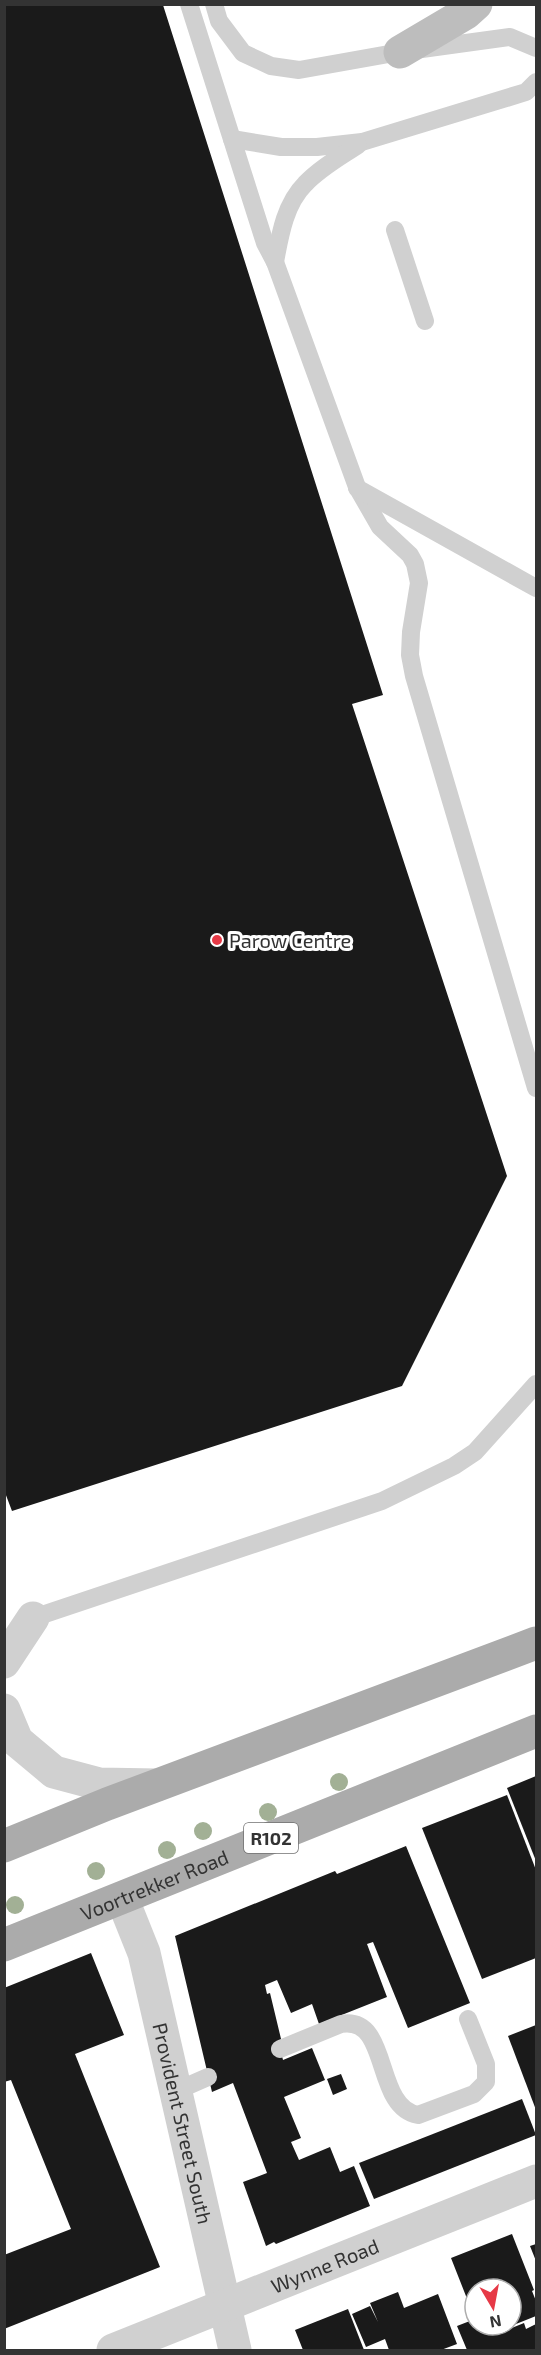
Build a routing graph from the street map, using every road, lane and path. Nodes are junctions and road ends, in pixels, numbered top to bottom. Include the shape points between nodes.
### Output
1 (189, 4) edge
2 (214, 4) edge
3 (476, 4) edge
4 (537, 48) edge
5 (400, 52) junction
6 (537, 82) edge
7 (232, 139) junction
8 (362, 142) junction
9 (395, 230) dead end
10 (274, 262) junction
11 (425, 321) dead end
12 (357, 488) junction
13 (537, 588) edge
14 (537, 1088) edge
15 (537, 1384) edge
16 (19, 1622) edge
17 (537, 1643) edge
18 (4, 1662) edge
19 (4, 1710) edge
20 (537, 1731) edge
21 (157, 1785) junction
22 (4, 1846) edge
23 (122, 1898) junction
24 (4, 1945) edge
25 (468, 2019) dead end
26 (280, 2049) dead end
27 (208, 2078) dead end
28 (176, 2091) junction
29 (537, 2181) edge
30 (224, 2306) junction
31 (113, 2350) edge
32 (235, 2350) edge

1 - 7 lane
2 - 5 lane via 219,21 243,53 271,66 299,70
3 - 5 main road
4 - 5 lane via 510,37
6 - 8 lane via 526,92
7 - 8 lane via 281,147
7 - 10 lane
8 - 10 lane via 304,184 281,229
9 - 11 lane
10 - 12 lane
12 - 13 lane
12 - 14 lane via 380,527 410,555 418,573 410,655 414,676
15 - 16 lane via 475,1452 382,1501
16 - 18 street
17 - 21 main road
19 - 21 street via 17,1741 54,1772 99,1784
20 - 23 main road, Voortrekker Road / R102
21 - 22 main road
23 - 24 main road, Voortrekker Road / R102
23 - 28 street, Provident Street South via 144,1953
25 - 26 lane via 486,2064 486,2082 474,2094 418,2115 409,2114 396,2101 370,2037 360,2025 341,2024
27 - 28 lane
28 - 30 street, Provident Street South
29 - 30 street, Wynne Road
30 - 31 street, Wynne Road
30 - 32 street, Provident Street South

